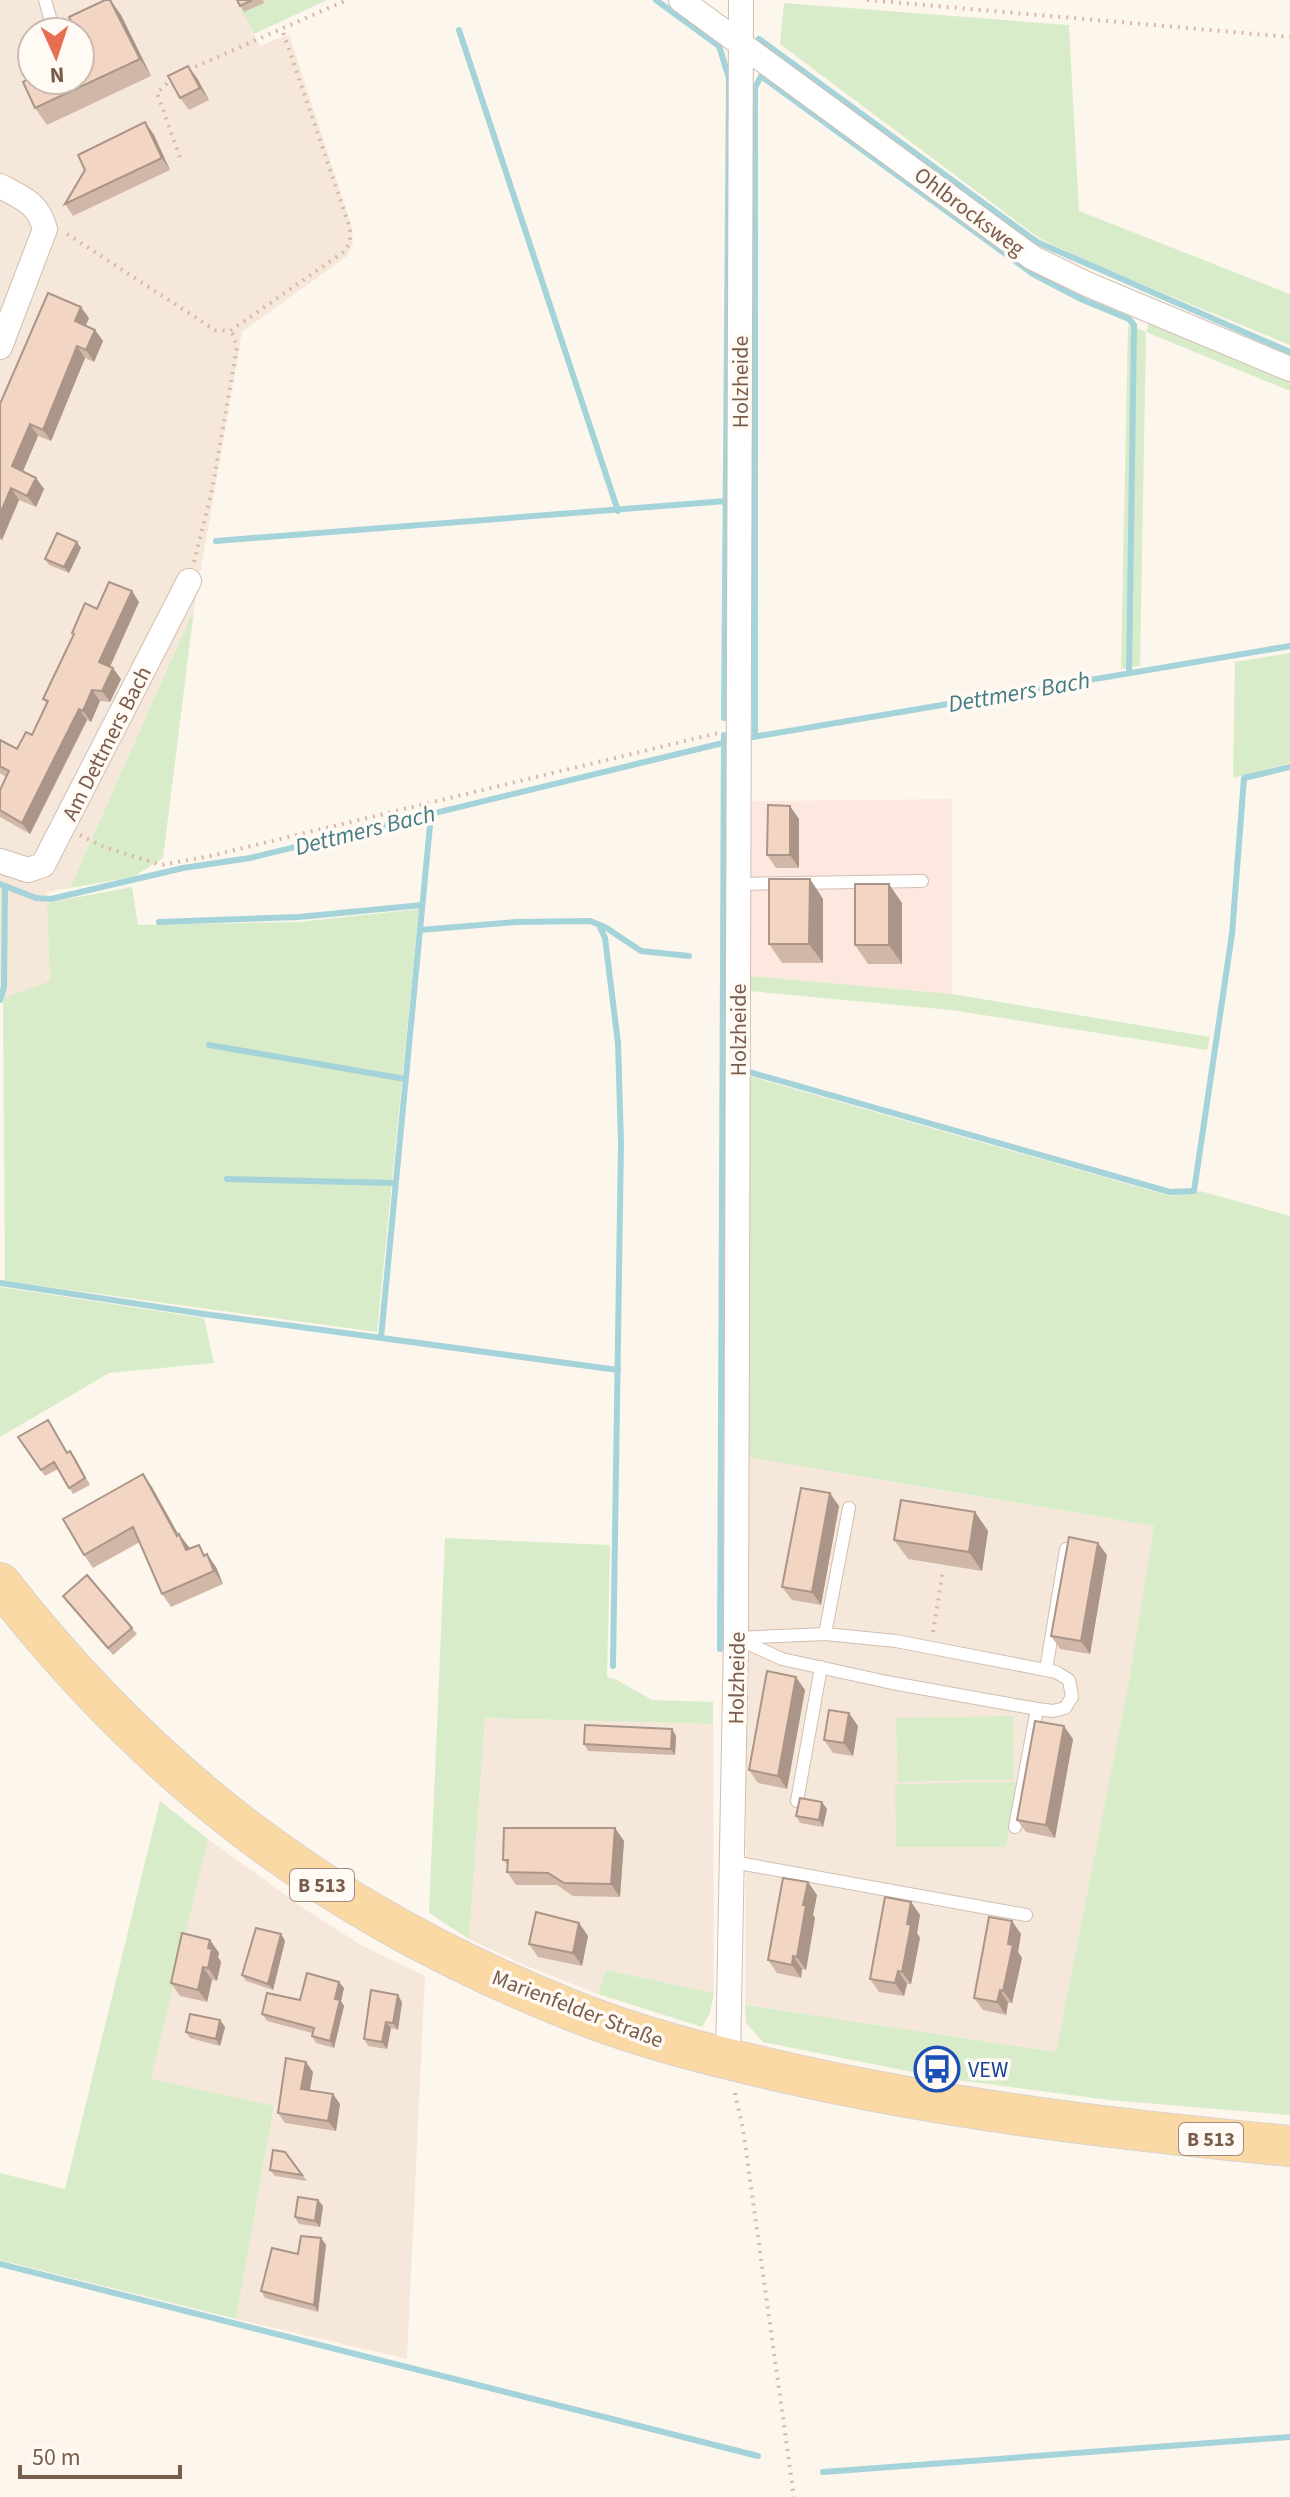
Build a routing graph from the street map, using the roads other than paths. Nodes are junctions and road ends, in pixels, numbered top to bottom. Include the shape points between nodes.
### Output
1 (681, 0) edge
2 (741, 0) edge
3 (742, 44) junction
4 (0, 186) edge
5 (0, 347) edge
6 (1290, 369) edge
7 (189, 581) road end
8 (0, 861) edge
9 (922, 881) dead end
10 (739, 884) junction
11 (849, 1508) dead end
12 (1066, 1549) edge
13 (0, 1583) edge
14 (825, 1634) junction
15 (736, 1638) junction
16 (821, 1667) junction
17 (1046, 1670) junction
18 (1037, 1709) junction
19 (797, 1801) edge
20 (1015, 1827) edge
21 (733, 1862) junction
22 (1026, 1915) dead end
23 (728, 2059) junction
24 (1290, 2146) edge

1 - 3 street, Ohlbrocksweg
2 - 3 street, Holzheide
3 - 6 street, Ohlbrocksweg via 1033,258
3 - 10 street, Holzheide
4 - 5 street via 41,213 45,229
7 - 8 street, Am Dettmers Bach via 43,865 28,870
9 - 10 lane
10 - 15 street, Holzheide
11 - 14 lane
12 - 17 lane
13 - 23 main road, Marienfelder Straße / B 513 via 116,1717 177,1775 310,1877 405,1934 568,2010
14 - 15 lane
14 - 17 lane via 896,1641
15 - 16 lane via 782,1659
15 - 21 street, Holzheide
16 - 18 lane
16 - 19 lane
17 - 18 lane via 1069,1680 1072,1697 1065,1708
18 - 20 lane
21 - 22 lane
21 - 23 street, Holzheide
23 - 24 main road, Marienfelder Straße / B 513 via 939,2103 1131,2131

